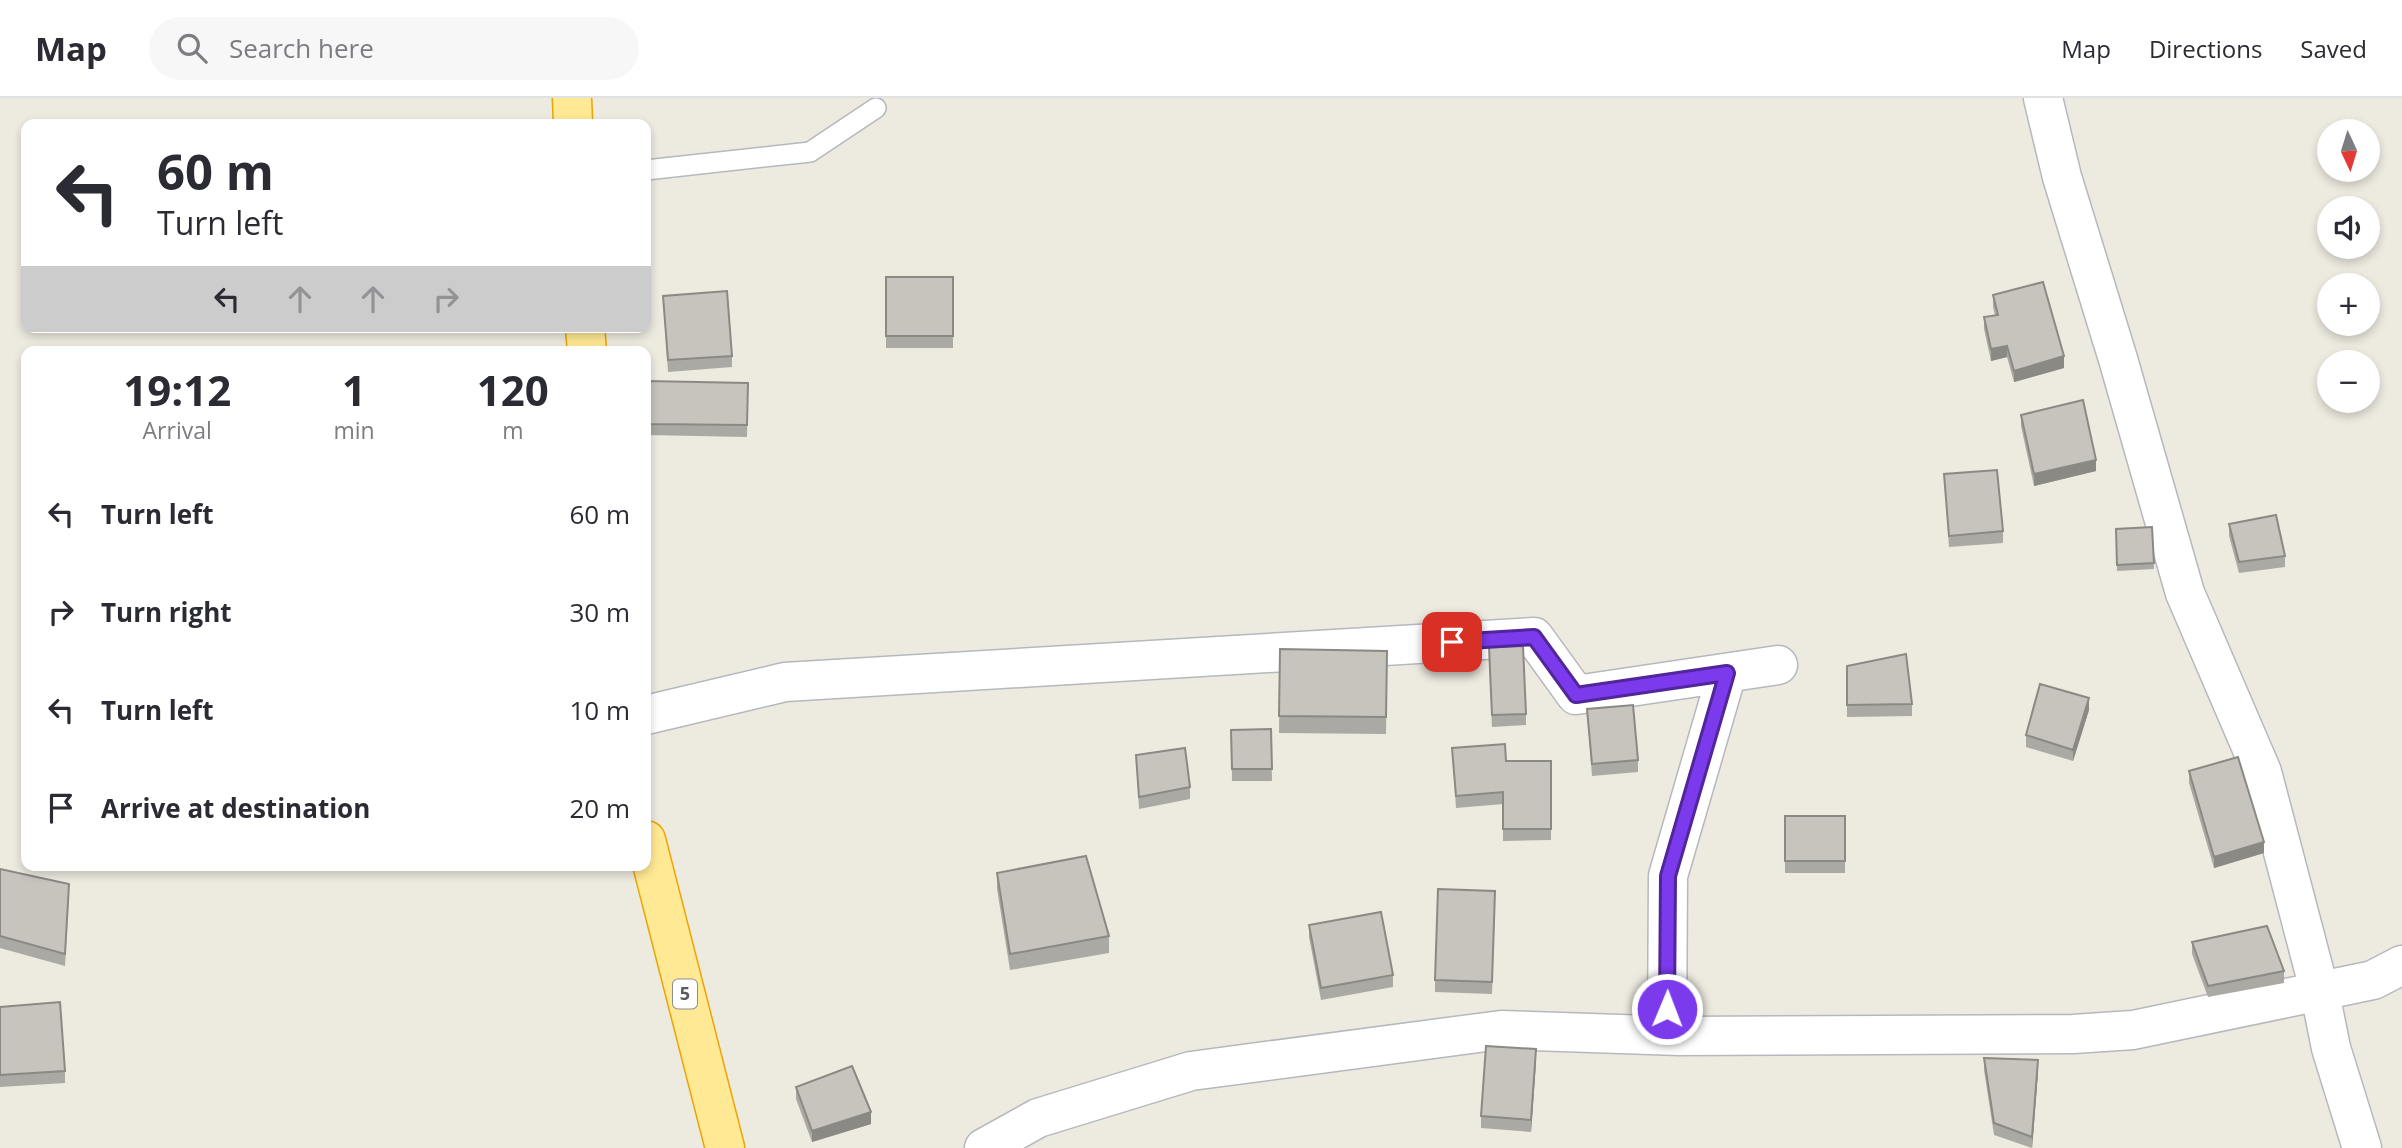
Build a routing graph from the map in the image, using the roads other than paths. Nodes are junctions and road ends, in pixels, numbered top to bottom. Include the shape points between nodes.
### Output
1 (572, 98) edge
2 (2043, 98) edge
3 (876, 107) dead end
4 (573, 119) edge
5 (651, 169) edge
6 (1778, 665) dead end
7 (1727, 673) junction
8 (651, 714) edge
9 (651, 859) edge
10 (2402, 965) edge
11 (2320, 993) junction
12 (1667, 1035) junction
13 (725, 1148) edge
14 (984, 1148) edge
15 (2362, 1148) edge

1 - 4 highway
2 - 11 street via 2062,177 2185,593 2262,772
3 - 5 lane via 810,152
6 - 7 street
7 - 8 street via 1576,695 1534,637 785,682
7 - 12 street via 1668,876
9 - 13 highway, 5
10 - 11 street via 2373,980
11 - 12 street via 2133,1030
11 - 15 street via 2331,1048
12 - 14 street via 1501,1030 1191,1071 1038,1118

